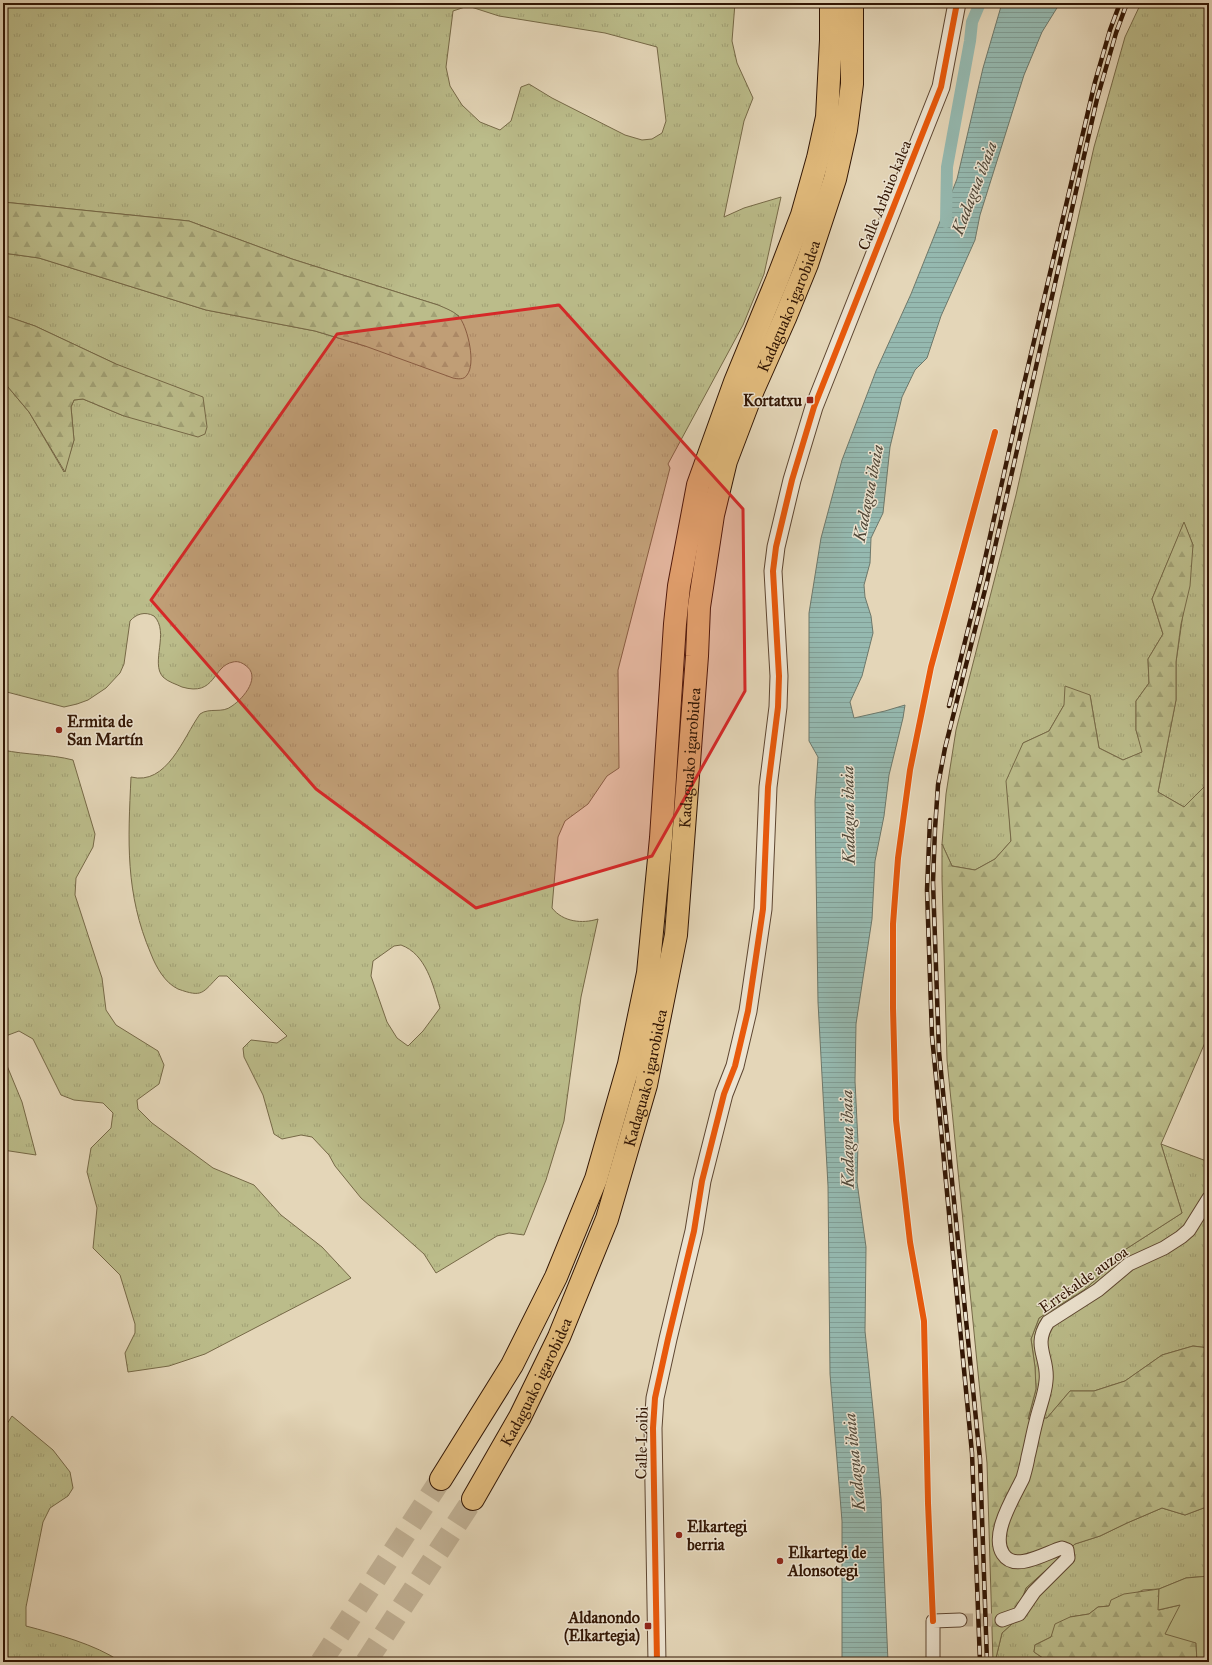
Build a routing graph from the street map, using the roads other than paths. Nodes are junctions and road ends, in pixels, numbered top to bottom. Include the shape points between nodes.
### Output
1 (831, 3) edge
2 (852, 3) edge
3 (957, 3) edge
4 (717, 458) junction
5 (702, 1181) joint
6 (1209, 1198) edge
7 (440, 1479) tunnel mouth
8 (473, 1499) tunnel mouth
9 (960, 1620) tunnel mouth
10 (1002, 1620) tunnel mouth
11 (657, 1662) edge
12 (933, 1662) edge

1 - 4 highway, Kadaguako igarobidea via 832,40 827,117 818,158 802,215 735,382
2 - 4 highway, Kadaguako igarobidea via 852,84 846,130 835,179 797,290 753,390
3 - 5 street, Calle Arbuio kalea via 941,86 814,407 792,480 776,547 773,571 779,676 778,707 768,787 763,909 748,1011
4 - 7 highway, Kadaguako igarobidea via 698,486 679,586 671,659 661,838 648,973 629,1064 596,1179 556,1277 512,1365
4 - 8 highway, Kadaguako igarobidea via 713,515 699,606 676,935 646,1084 607,1219 559,1337 520,1418
5 - 11 street, Calle Loibi via 694,1231 658,1383 652,1428
6 - 10 street, Errekalde auzoa via 1181,1237 1129,1264 1098,1290 1048,1322 1044,1329 1041,1350 1047,1379 1045,1392 1023,1476 1008,1507 999,1542 1003,1554 1011,1561 1030,1560 1062,1548 1067,1552 1068,1558 1034,1592 1019,1614
9 - 12 street via 933,1621

